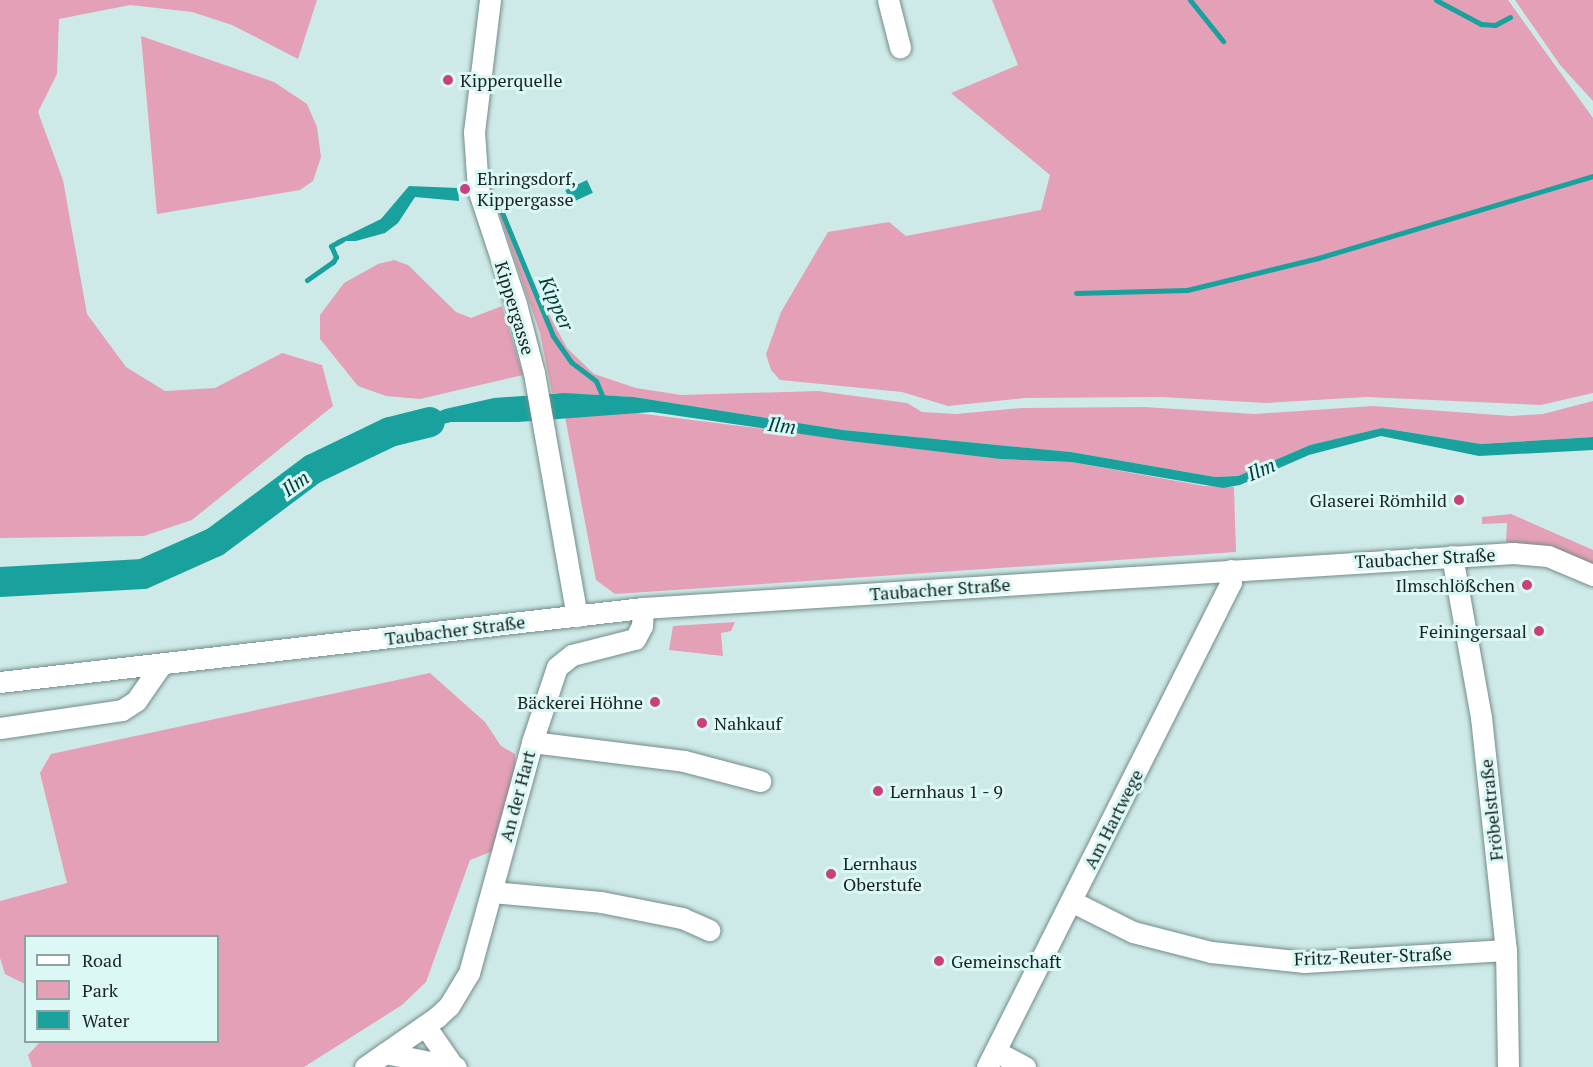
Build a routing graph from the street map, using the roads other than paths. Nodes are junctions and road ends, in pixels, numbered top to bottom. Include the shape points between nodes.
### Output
1 (490, 0) edge
2 (888, 0) edge
3 (900, 47) dead end
4 (1452, 556) junction
5 (1232, 570) junction
6 (1593, 575) edge
7 (643, 608) junction
8 (577, 616) junction
9 (160, 665) junction
10 (0, 682) edge
11 (0, 728) edge
12 (532, 742) junction
13 (760, 781) dead end
14 (492, 892) junction
15 (1071, 901) junction
16 (709, 930) dead end
17 (1506, 950) junction
18 (426, 1027) junction
19 (385, 1053) junction
20 (991, 1059) edge
21 (365, 1067) edge
22 (455, 1067) edge
23 (1025, 1067) edge
24 (1508, 1067) edge

1 - 8 street, Kippergasse via 477,88 475,159 489,228 516,304 534,374
2 - 3 street
4 - 5 street, Taubacher Straße
4 - 6 street, Taubacher Straße via 1530,553 1564,561
4 - 17 street, Fröbelstraße via 1481,717
5 - 7 street, Taubacher Straße
5 - 15 street, Am Hartwege via 1231,582
7 - 8 street, Taubacher Straße
7 - 12 street, An der Hart via 642,626 634,639 572,655 557,667
8 - 9 street, Taubacher Straße
9 - 10 street, Taubacher Straße
9 - 11 street via 136,701 122,710
12 - 13 street via 684,761
12 - 14 street, An der Hart
14 - 16 street via 600,902 682,918
14 - 18 street, An der Hart via 469,973 449,1006
15 - 17 street, Fritz-Reuter-Straße via 1133,932 1173,945 1222,954 1304,962
15 - 20 street, Am Hartwege
17 - 24 street, Fröbelstraße
18 - 19 street, An der Hart
18 - 22 street
19 - 21 street, An der Hart
19 - 22 street
20 - 23 street

